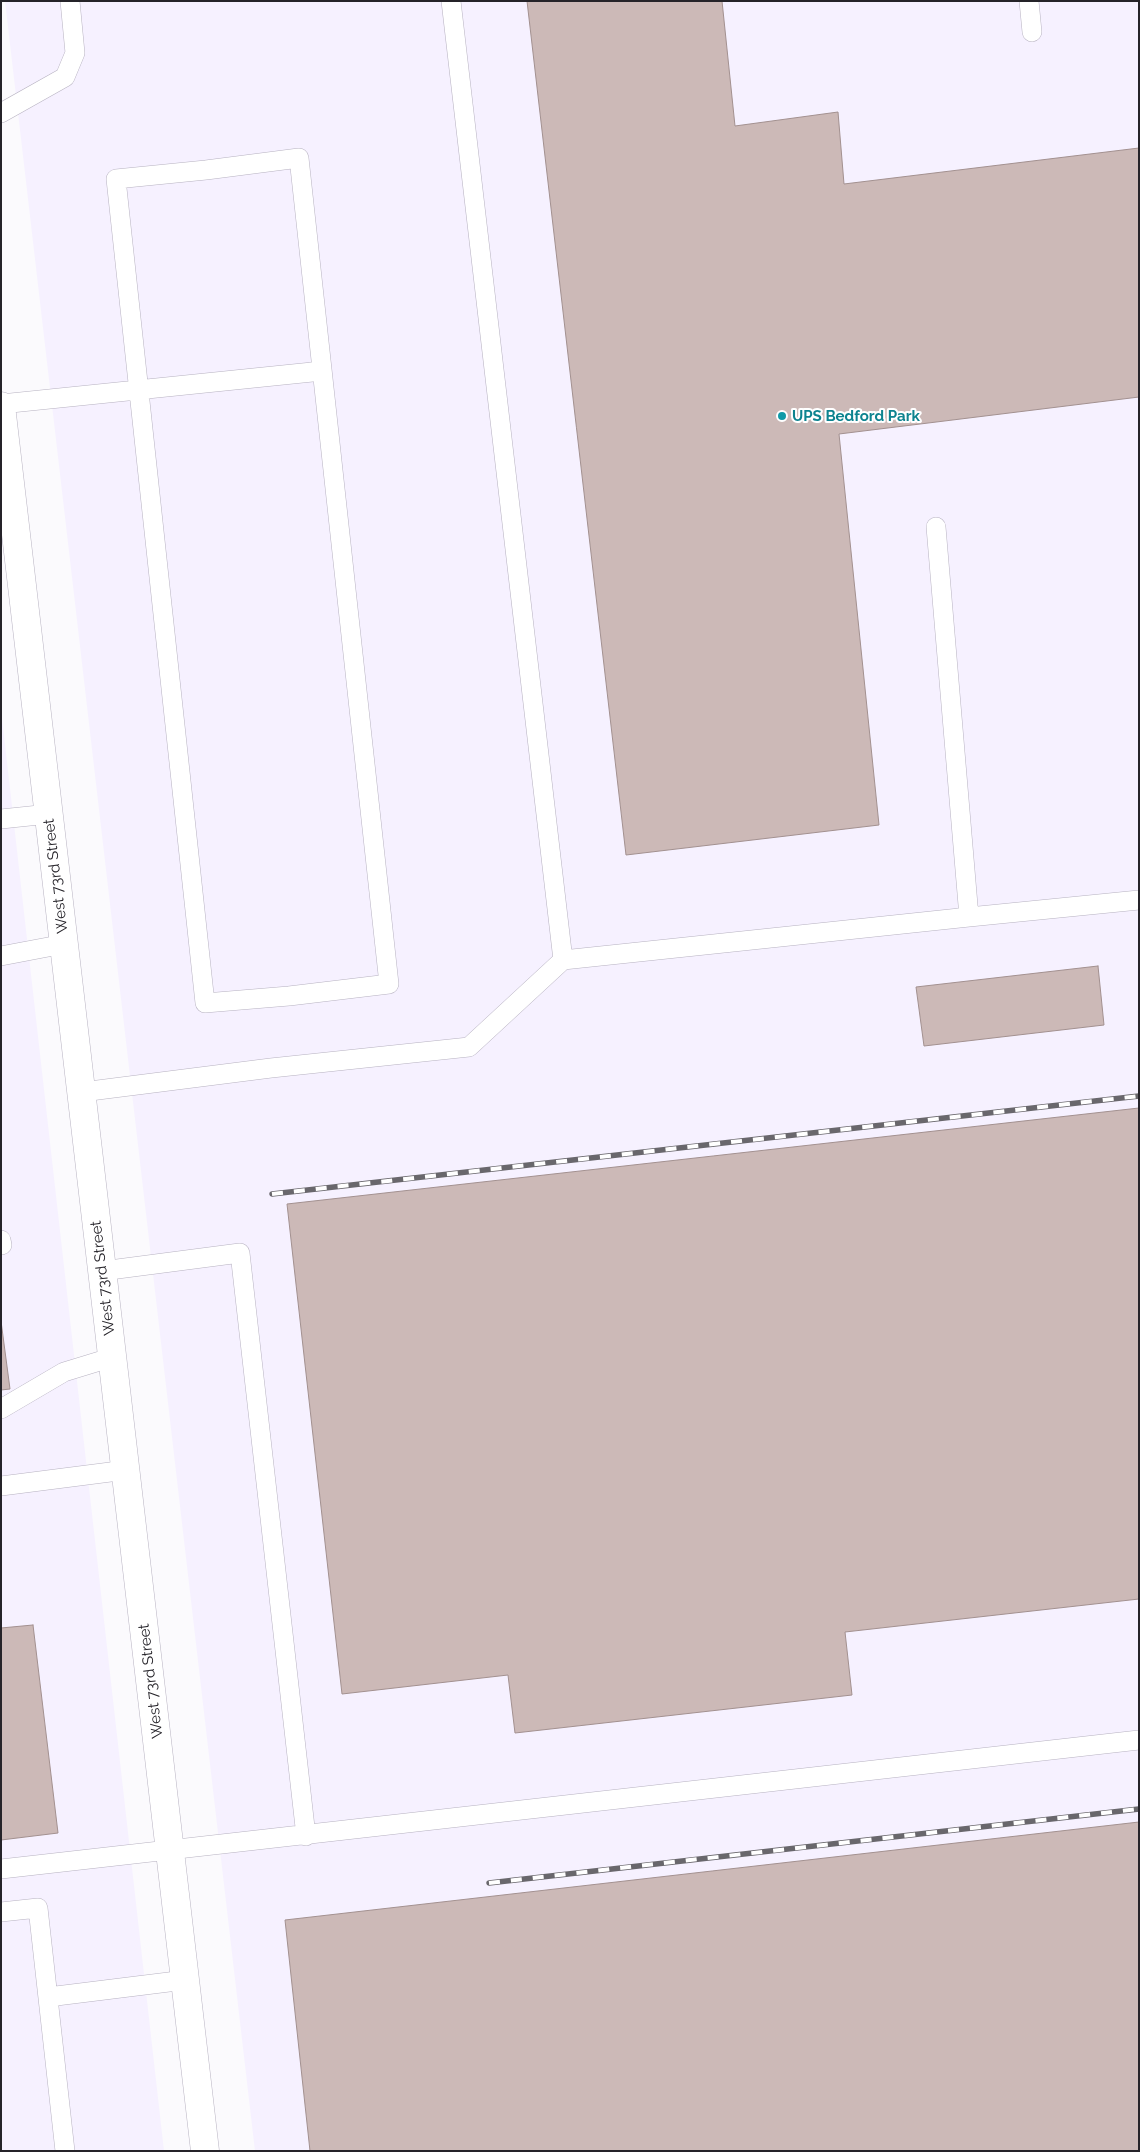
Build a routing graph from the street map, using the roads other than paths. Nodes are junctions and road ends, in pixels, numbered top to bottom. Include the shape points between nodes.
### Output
1 (70, 1) edge
2 (451, 1) edge
3 (1029, 1) edge
4 (1032, 32) dead end
5 (1, 113) edge
6 (322, 370) junction
7 (139, 389) junction
8 (1, 405) edge
9 (936, 527) dead end
10 (49, 814) junction
11 (1, 819) edge
12 (1139, 900) edge
13 (968, 917) junction
14 (64, 944) junction
15 (1, 956) edge
16 (563, 960) junction
17 (82, 1092) junction
18 (102, 1270) junction
19 (113, 1357) junction
20 (1, 1410) edge
21 (126, 1470) junction
22 (1, 1486) edge
23 (1139, 1740) edge
24 (306, 1836) junction
25 (171, 1852) junction
26 (1, 1869) edge
27 (1, 1912) edge
28 (186, 1980) junction
29 (48, 1997) junction
30 (65, 2151) edge
31 (205, 2151) edge

1 - 5 lane via 75,53 65,77
2 - 16 lane
3 - 4 lane
6 - 7 lane
6 - 7 lane via 299,158 116,179
6 - 7 lane via 389,984 289,996 205,1003
7 - 8 lane
8 - 10 street, West 73rd Street
9 - 13 lane
10 - 11 lane
10 - 14 street, West 73rd Street
12 - 13 lane
13 - 16 lane
14 - 15 lane
14 - 17 street, West 73rd Street
16 - 17 lane via 470,1047
17 - 18 street, West 73rd Street
18 - 19 street, West 73rd Street
18 - 24 lane via 240,1253
19 - 20 lane via 64,1372
19 - 21 street, West 73rd Street
21 - 22 lane
21 - 25 street, West 73rd Street
23 - 24 lane
24 - 25 lane
25 - 26 lane
25 - 28 street, West 73rd Street
27 - 29 lane via 38,1908
28 - 29 lane
28 - 31 street, West 73rd Street
29 - 30 lane

